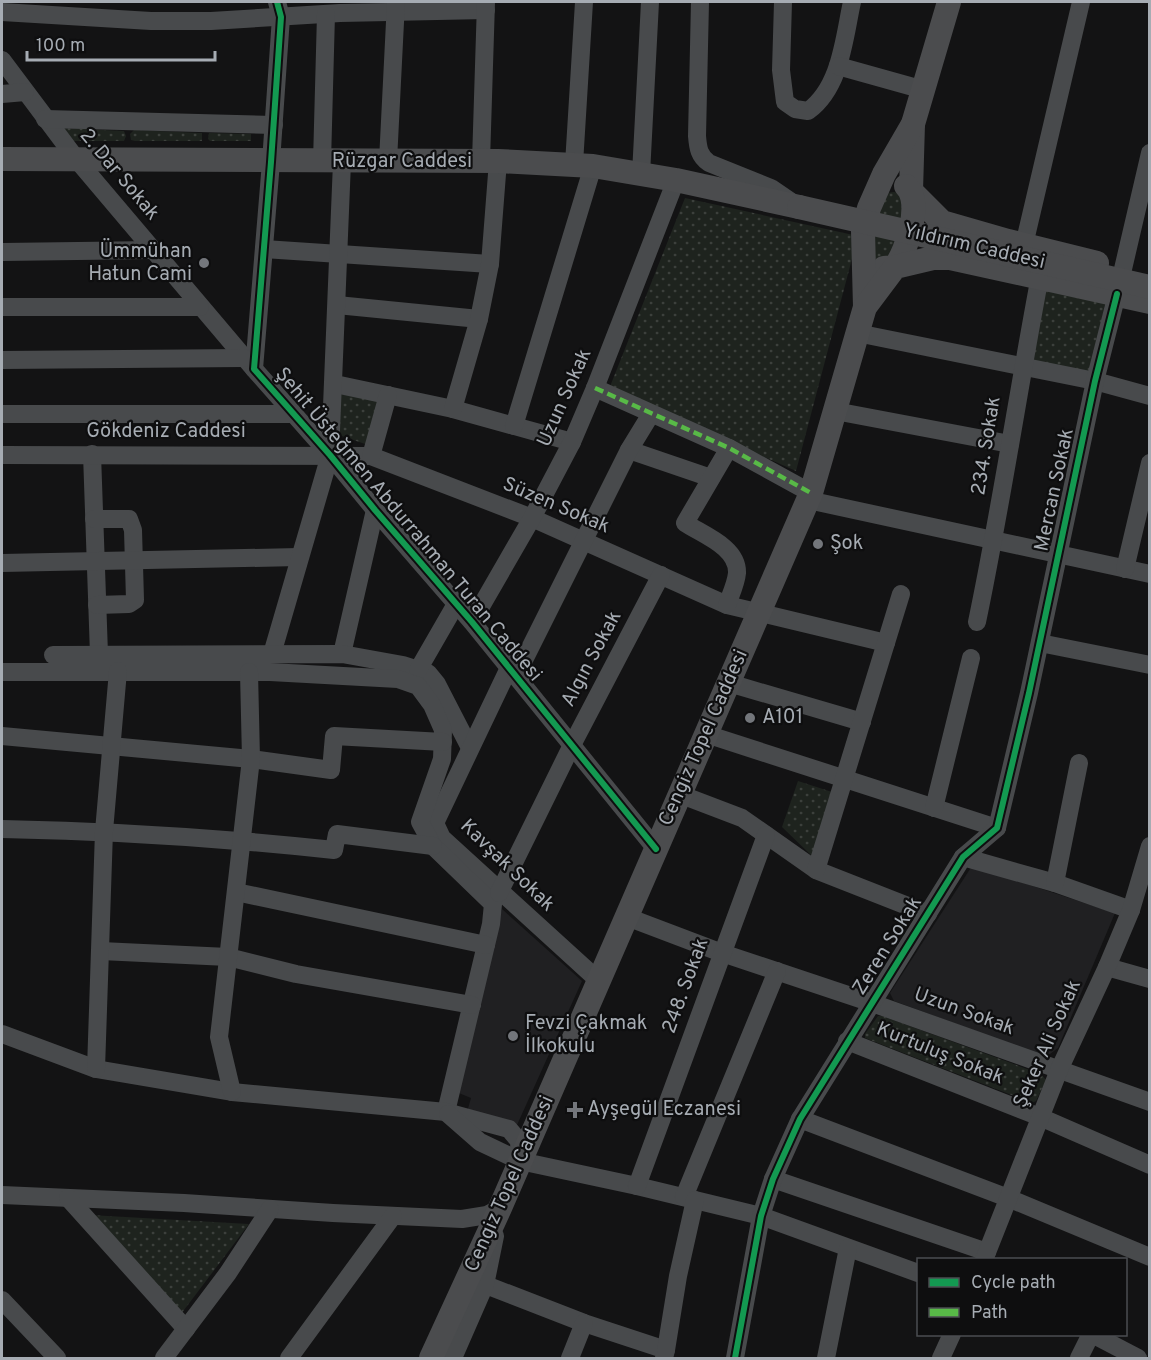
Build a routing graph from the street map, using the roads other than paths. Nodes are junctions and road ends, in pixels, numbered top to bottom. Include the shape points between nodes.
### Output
1 (584, 2) edge
2 (650, 2) edge
3 (700, 2) edge
4 (783, 2) edge
5 (852, 2) edge
6 (949, 2) edge
7 (1081, 2) edge
8 (396, 6) edge
9 (486, 6) edge
10 (89, 9) edge
11 (279, 9) edge
12 (335, 9) edge
13 (2, 12) edge
14 (2, 60) edge
15 (838, 66) junction
16 (924, 90) junction
17 (25, 93) junction
18 (2, 94) edge
19 (45, 119) junction
20 (913, 124) junction
21 (274, 125) junction
22 (1149, 153) edge
23 (2, 159) edge
24 (77, 160) junction
25 (388, 161) junction
26 (489, 161) junction
27 (271, 162) junction
28 (332, 162) junction
29 (584, 165) junction
30 (641, 174) junction
31 (676, 180) junction
32 (876, 190) junction
33 (911, 191) junction
34 (799, 207) junction
35 (863, 245) junction
36 (1024, 245) junction
37 (264, 249) junction
38 (153, 250) junction
39 (2, 252) edge
40 (339, 253) junction
41 (490, 264) junction
42 (895, 267) junction
43 (1123, 269) junction
44 (1149, 275) edge
45 (1040, 276) junction
46 (1149, 287) edge
47 (1117, 294) junction
48 (1149, 302) edge
49 (337, 305) junction
50 (2, 307) edge
51 (200, 307) junction
52 (865, 307) junction
53 (479, 319) junction
54 (857, 333) junction
55 (2, 360) edge
56 (249, 363) junction
57 (1023, 366) junction
58 (1095, 381) junction
59 (334, 384) junction
60 (595, 388) junction
61 (388, 395) junction
62 (1149, 396) edge
63 (453, 409) junction
64 (835, 411) junction
65 (2, 414) edge
66 (294, 414) junction
67 (651, 414) junction
68 (514, 426) junction
69 (572, 442) junction
70 (1010, 444) junction
71 (729, 448) junction
72 (629, 450) junction
73 (2, 454) edge
74 (92, 454) junction
75 (330, 455) junction
76 (371, 456) junction
77 (1149, 463) edge
78 (711, 478) junction
79 (810, 496) junction
80 (375, 510) junction
81 (532, 518) junction
82 (94, 519) junction
83 (994, 540) junction
84 (583, 542) junction
85 (1059, 555) junction
86 (299, 557) junction
87 (134, 561) junction
88 (96, 562) junction
89 (2, 563) edge
90 (1125, 569) junction
91 (1149, 574) edge
92 (661, 575) junction
93 (901, 594) dead end
94 (456, 604) junction
95 (97, 605) junction
96 (727, 606) junction
97 (759, 614) junction
98 (472, 622) junction
99 (977, 622) dead end
100 (886, 643) junction
101 (1040, 643) junction
102 (99, 654) junction
103 (272, 654) junction
104 (342, 654) junction
105 (53, 655) dead end
106 (971, 658) dead end
107 (1149, 665) edge
108 (418, 670) junction
109 (118, 671) junction
110 (2, 672) edge
111 (249, 672) junction
112 (513, 672) junction
113 (729, 682) junction
114 (862, 722) junction
115 (706, 734) junction
116 (2, 736) edge
117 (443, 742) junction
118 (572, 745) junction
119 (113, 746) junction
120 (470, 748) junction
121 (251, 759) junction
122 (1078, 763) dead end
123 (844, 779) junction
124 (679, 794) junction
125 (934, 808) junction
126 (997, 828) junction
127 (2, 829) edge
128 (104, 831) junction
129 (766, 836) junction
130 (242, 840) junction
131 (433, 846) junction
132 (1149, 846) edge
133 (656, 849) junction
134 (963, 857) junction
135 (816, 870) junction
136 (1055, 883) junction
137 (236, 892) junction
138 (500, 893) junction
139 (1138, 905) edge
140 (928, 914) junction
141 (627, 917) junction
142 (486, 945) junction
143 (101, 951) junction
144 (723, 953) junction
145 (228, 957) junction
146 (1107, 967) junction
147 (777, 971) junction
148 (1149, 979) edge
149 (599, 981) junction
150 (872, 1003) junction
151 (472, 1005) junction
152 (2, 1034) edge
153 (847, 1041) junction
154 (96, 1069) junction
155 (1059, 1070) junction
156 (232, 1092) junction
157 (1148, 1096) edge
158 (446, 1112) junction
159 (1040, 1117) junction
160 (800, 1119) junction
161 (520, 1161) junction
162 (1149, 1165) edge
163 (773, 1179) junction
164 (636, 1186) junction
165 (2, 1196) edge
166 (68, 1198) junction
167 (689, 1198) junction
168 (1008, 1198) junction
169 (500, 1208) junction
170 (270, 1209) junction
171 (393, 1216) junction
172 (761, 1216) junction
173 (848, 1248) junction
174 (986, 1256) edge
175 (1149, 1257) edge
176 (917, 1273) edge
177 (476, 1282) junction
178 (2, 1300) edge
179 (584, 1323) junction
180 (186, 1329) junction
181 (952, 1336) edge
182 (1091, 1336) edge
183 (1094, 1336) edge
184 (665, 1354) edge
185 (946, 1357) edge
186 (740, 1358) edge
187 (57, 1359) edge
188 (164, 1359) edge
189 (290, 1359) edge
190 (431, 1359) edge
191 (453, 1359) edge
192 (570, 1359) edge
193 (826, 1359) edge
194 (1079, 1359) edge
195 (1138, 1359) edge

1 - 29 street
2 - 30 street
3 - 34 street via 697,136 702,158 771,188
4 - 15 street via 780,70 784,102 808,111 818,103
5 - 15 street
6 - 16 main road
7 - 36 street
8 - 9 street
8 - 12 street
8 - 25 street
9 - 26 street
10 - 11 street via 171,21 211,21
10 - 13 street
11 - 12 street
11 - 21 street, Şehit Üsteğmen Abdurrahman Turan Caddesi
12 - 28 street
14 - 17 street, 2. Dar Sokak
15 - 16 street
16 - 20 main road
17 - 18 street
17 - 19 street, 2. Dar Sokak
19 - 21 street
19 - 24 street, 2. Dar Sokak
20 - 32 main road
20 - 33 main road
21 - 27 street, Şehit Üsteğmen Abdurrahman Turan Caddesi
22 - 43 street
23 - 24 main road, Rüzgar Caddesi
24 - 27 main road, Rüzgar Caddesi
24 - 38 street, 2. Dar Sokak
25 - 26 main road, Rüzgar Caddesi
25 - 28 main road, Rüzgar Caddesi
26 - 29 main road, Rüzgar Caddesi
26 - 41 street
27 - 28 main road, Rüzgar Caddesi
27 - 37 street, Şehit Üsteğmen Abdurrahman Turan Caddesi
28 - 40 street
29 - 30 main road, Rüzgar Caddesi
29 - 68 street
30 - 31 main road, Rüzgar Caddesi
31 - 34 main road, Rüzgar Caddesi
31 - 60 street, Uzun Sokak
32 - 33 main road via 898,182
32 - 35 main road via 863,231
33 - 36 main road via 942,222
33 - 42 main road via 912,225
34 - 46 main road, Yıldırım Caddesi, bridge
35 - 42 main road via 866,257 876,267
35 - 52 main road
36 - 43 main road
37 - 40 street
37 - 56 street, Şehit Üsteğmen Abdurrahman Turan Caddesi
38 - 39 street
38 - 51 street, 2. Dar Sokak
40 - 41 street
40 - 49 street
41 - 53 street
42 - 45 main road via 950,258
42 - 52 main road
43 - 44 main road
45 - 47 main road
45 - 57 street, 234. Sokak
47 - 48 main road
47 - 58 street, Mercan Sokak
49 - 53 street
49 - 59 street
50 - 51 street
51 - 56 street, 2. Dar Sokak
52 - 54 main road, Cengiz Topel Caddesi
53 - 63 street
54 - 57 street
54 - 64 main road, Cengiz Topel Caddesi
55 - 56 street
56 - 66 street, Şehit Üsteğmen Abdurrahman Turan Caddesi
57 - 58 street
57 - 70 street, 234. Sokak
58 - 62 street
58 - 85 street, Mercan Sokak
59 - 61 street
59 - 75 street
60 - 67 street
60 - 69 street, Uzun Sokak
61 - 63 street
61 - 76 street
63 - 68 street
64 - 70 street
64 - 79 main road, Cengiz Topel Caddesi
65 - 66 street
66 - 75 street, Şehit Üsteğmen Abdurrahman Turan Caddesi
67 - 71 street
67 - 72 street, Kavşak Sokak
68 - 69 street
69 - 81 street, Uzun Sokak
70 - 83 street, 234. Sokak
71 - 78 street
71 - 79 street
72 - 78 street
72 - 84 street, Kavşak Sokak
73 - 74 street, Gökdeniz Caddesi
74 - 75 street, Gökdeniz Caddesi
74 - 82 street
75 - 76 street, Süzen Sokak
75 - 80 street, Şehit Üsteğmen Abdurrahman Turan Caddesi
75 - 86 street
76 - 81 street, Süzen Sokak
77 - 90 street
78 - 96 street via 685,523 734,557 737,573
79 - 83 street
79 - 97 main road, Cengiz Topel Caddesi
80 - 94 street, Şehit Üsteğmen Abdurrahman Turan Caddesi
80 - 104 street
81 - 84 street, Süzen Sokak
81 - 98 street, Uzun Sokak
82 - 87 street via 129,519
82 - 88 street
83 - 85 street
83 - 99 street, 234. Sokak
84 - 92 street, Süzen Sokak
84 - 112 street, Kavşak Sokak
85 - 90 street
85 - 101 street, Mercan Sokak
86 - 87 street
86 - 103 street
87 - 88 street
87 - 95 street via 135,600 129,604
88 - 89 street
88 - 95 street
90 - 91 street
92 - 96 street, Süzen Sokak
92 - 118 street, Algın Sokak
93 - 100 street
94 - 98 street, Şehit Üsteğmen Abdurrahman Turan Caddesi
94 - 108 street
95 - 102 street
96 - 97 street, Süzen Sokak
97 - 100 street, Süzen Sokak
97 - 113 main road, Cengiz Topel Caddesi
98 - 112 street, Şehit Üsteğmen Abdurrahman Turan Caddesi
100 - 114 street
101 - 107 street
101 - 126 street, Mercan Sokak
102 - 103 street
102 - 105 street
103 - 104 street
104 - 108 street
106 - 125 street
108 - 120 street via 428,673 437,684
109 - 110 street
109 - 111 street
109 - 119 street
111 - 117 street via 398,678 418,686 432,705 443,730
111 - 121 street
112 - 118 street, Şehit Üsteğmen Abdurrahman Turan Caddesi
112 - 120 street, Kavşak Sokak
113 - 114 street
113 - 115 main road, Cengiz Topel Caddesi
114 - 123 street
115 - 123 street
115 - 124 main road, Cengiz Topel Caddesi
116 - 119 street
117 - 121 street via 333,736 331,770
117 - 131 street via 442,759 420,822
118 - 133 street, Şehit Üsteğmen Abdurrahman Turan Caddesi
118 - 138 street, Algın Sokak
119 - 121 street
119 - 128 street
120 - 138 street, Kavşak Sokak via 435,823 442,838
121 - 130 street
122 - 136 street
123 - 125 street
123 - 135 street
124 - 129 street via 742,818
124 - 133 main road, Cengiz Topel Caddesi
125 - 126 street
126 - 134 street, Zeren Sokak
127 - 128 street
128 - 130 street
128 - 143 street
129 - 135 street
129 - 144 street, 248. Sokak
130 - 131 street via 334,850 337,834
130 - 137 street
131 - 142 street via 492,904
132 - 139 street, Şeker Ali Sokak
133 - 141 main road, Cengiz Topel Caddesi
134 - 136 street
134 - 140 street, Zeren Sokak
135 - 140 street
136 - 139 street
137 - 142 street
137 - 145 street
138 - 149 street, Kavşak Sokak
139 - 146 street, Şeker Ali Sokak
140 - 150 street, Zeren Sokak
141 - 144 street, Uzun Sokak
141 - 149 main road, Cengiz Topel Caddesi
142 - 151 street
143 - 145 street
143 - 154 street
144 - 147 street, Uzun Sokak
144 - 164 street, 248. Sokak
145 - 151 street via 296,974
145 - 156 street via 219,1037
146 - 148 street
146 - 155 street, Şeker Ali Sokak
147 - 150 street, Uzun Sokak
147 - 167 street
149 - 161 main road, Cengiz Topel Caddesi
150 - 153 street, Zeren Sokak
150 - 155 street, Uzun Sokak
151 - 158 street
152 - 154 street
153 - 159 street, Kurtuluş Sokak
153 - 160 street, Zeren Sokak
154 - 156 street
155 - 157 street, Uzun Sokak
155 - 159 street, Şeker Ali Sokak
156 - 158 street
158 - 161 street via 480,1142
158 - 161 street via 509,1129 519,1141
159 - 162 street, Kurtuluş Sokak
159 - 168 street, Şeker Ali Sokak
160 - 163 street, Zeren Sokak
160 - 168 street
161 - 164 street
161 - 169 main road, Cengiz Topel Caddesi
163 - 172 street, Zeren Sokak
163 - 174 street
164 - 167 street
165 - 166 street
166 - 170 street via 89,1190
166 - 180 street
167 - 172 street
167 - 184 street
168 - 174 street, Şeker Ali Sokak
168 - 175 street
169 - 171 street via 487,1215 462,1219
169 - 177 main road, Cengiz Topel Caddesi
170 - 171 street
170 - 180 street
171 - 189 street
172 - 173 street
172 - 186 street, Zeren Sokak
173 - 176 street
173 - 193 street
177 - 179 street
177 - 190 main road, Cengiz Topel Caddesi
177 - 191 street
178 - 187 street
179 - 184 street
179 - 192 street
180 - 188 street
181 - 185 street
182 - 194 street
183 - 195 street

